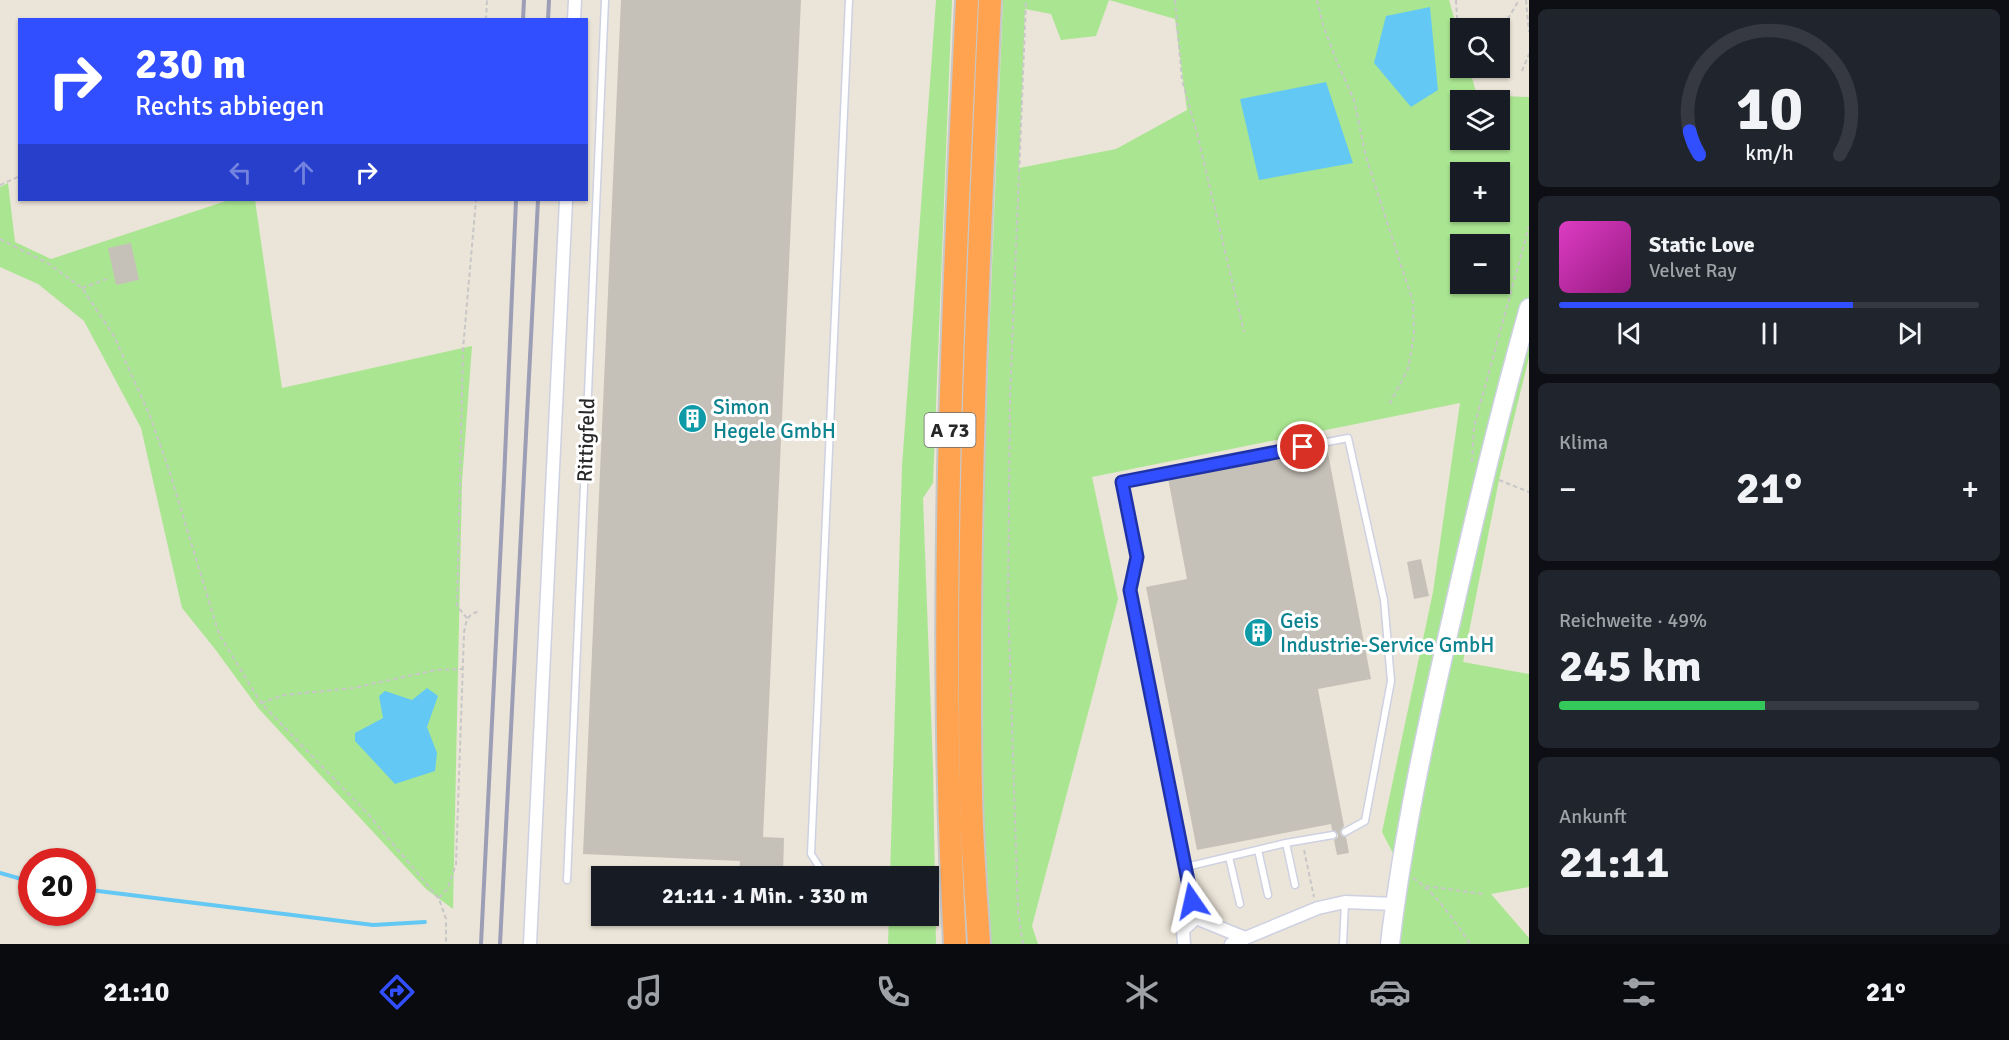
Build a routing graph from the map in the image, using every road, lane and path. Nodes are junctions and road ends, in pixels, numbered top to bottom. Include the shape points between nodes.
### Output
1 (488, 0) edge
2 (575, 0) edge
3 (605, 0) edge
4 (849, 0) edge
5 (967, 0) edge
6 (990, 0) edge
7 (1026, 0) edge
8 (1175, 0) edge
9 (1317, 0) edge
10 (1456, 0) edge
11 (1519, 0) edge
12 (1526, 0) edge
13 (486, 18) edge
14 (574, 18) edge
15 (1457, 18) edge
16 (1508, 18) edge
17 (1529, 32) edge
18 (1529, 54) edge
19 (1522, 71) dead end
20 (18, 177) edge
21 (0, 185) edge
22 (476, 201) edge
23 (566, 201) edge
24 (0, 239) edge
25 (106, 279) dead end
26 (82, 288) junction
27 (1529, 308) edge
28 (1244, 332) dead end
29 (1389, 405) dead end
30 (1485, 474) junction
31 (1529, 492) edge
32 (480, 610) dead end
33 (467, 618) junction
34 (463, 669) junction
35 (261, 703) junction
36 (1345, 832) dead end
37 (1333, 835) dead end
38 (1302, 840) junction
39 (1286, 843) junction
40 (1258, 850) junction
41 (1229, 857) junction
42 (819, 866) edge
43 (1186, 867) junction
44 (1401, 870) junction
45 (567, 880) dead end
46 (1295, 885) dead end
47 (1425, 886) junction
48 (1483, 894) dead end
49 (1268, 895) dead end
50 (439, 899) junction
51 (1345, 903) junction
52 (1240, 904) dead end
53 (1395, 904) junction
54 (1318, 908) junction
55 (1196, 918) junction
56 (978, 920) junction
57 (1245, 938) junction
58 (446, 944) edge
59 (530, 944) edge
60 (955, 944) edge
61 (979, 944) edge
62 (984, 944) edge
63 (1023, 944) edge
64 (1184, 944) edge
65 (1231, 944) edge
66 (1343, 944) edge
67 (1390, 944) edge
68 (1470, 944) edge

1 - 13 path
2 - 14 street
3 - 45 lane, Rittigfeld
4 - 42 lane via 811,854
5 - 60 highway, A 73 via 948,532 948,792
6 - 56 highway, A 73 via 971,516 971,800
7 - 63 path via 1011,386 1008,601 1018,912
8 - 28 path via 1182,80
9 - 29 path via 1336,62 1354,100 1366,157 1413,302 1414,334 1408,369
10 - 15 path
11 - 16 path
12 - 17 path
18 - 19 path
20 - 21 path
22 - 33 path via 463,349 457,582 457,606
23 - 59 street
24 - 26 path via 49,264
25 - 26 path
26 - 35 path via 114,336 150,416 219,634
27 - 30 main road
30 - 31 path
30 - 44 main road via 1417,772
32 - 33 path
33 - 34 path
34 - 35 path via 284,695
34 - 50 path via 456,864
35 - 50 path via 368,814
36 - 43 lane via 1365,821 1391,681 1384,600 1348,438 1122,482 1137,557 1130,590
37 - 38 lane
38 - 39 lane
38 - 54 path
39 - 40 lane
39 - 46 lane
40 - 41 lane
40 - 49 lane
41 - 43 lane
41 - 52 lane
43 - 55 lane
44 - 47 path
44 - 53 main road
47 - 48 path
47 - 68 path
50 - 58 path via 446,920
51 - 53 street
51 - 54 street
51 - 66 lane
53 - 67 main road
54 - 57 street
55 - 57 street
55 - 64 street via 1183,930
56 - 61 highway, A 73
56 - 62 highway
57 - 65 street

